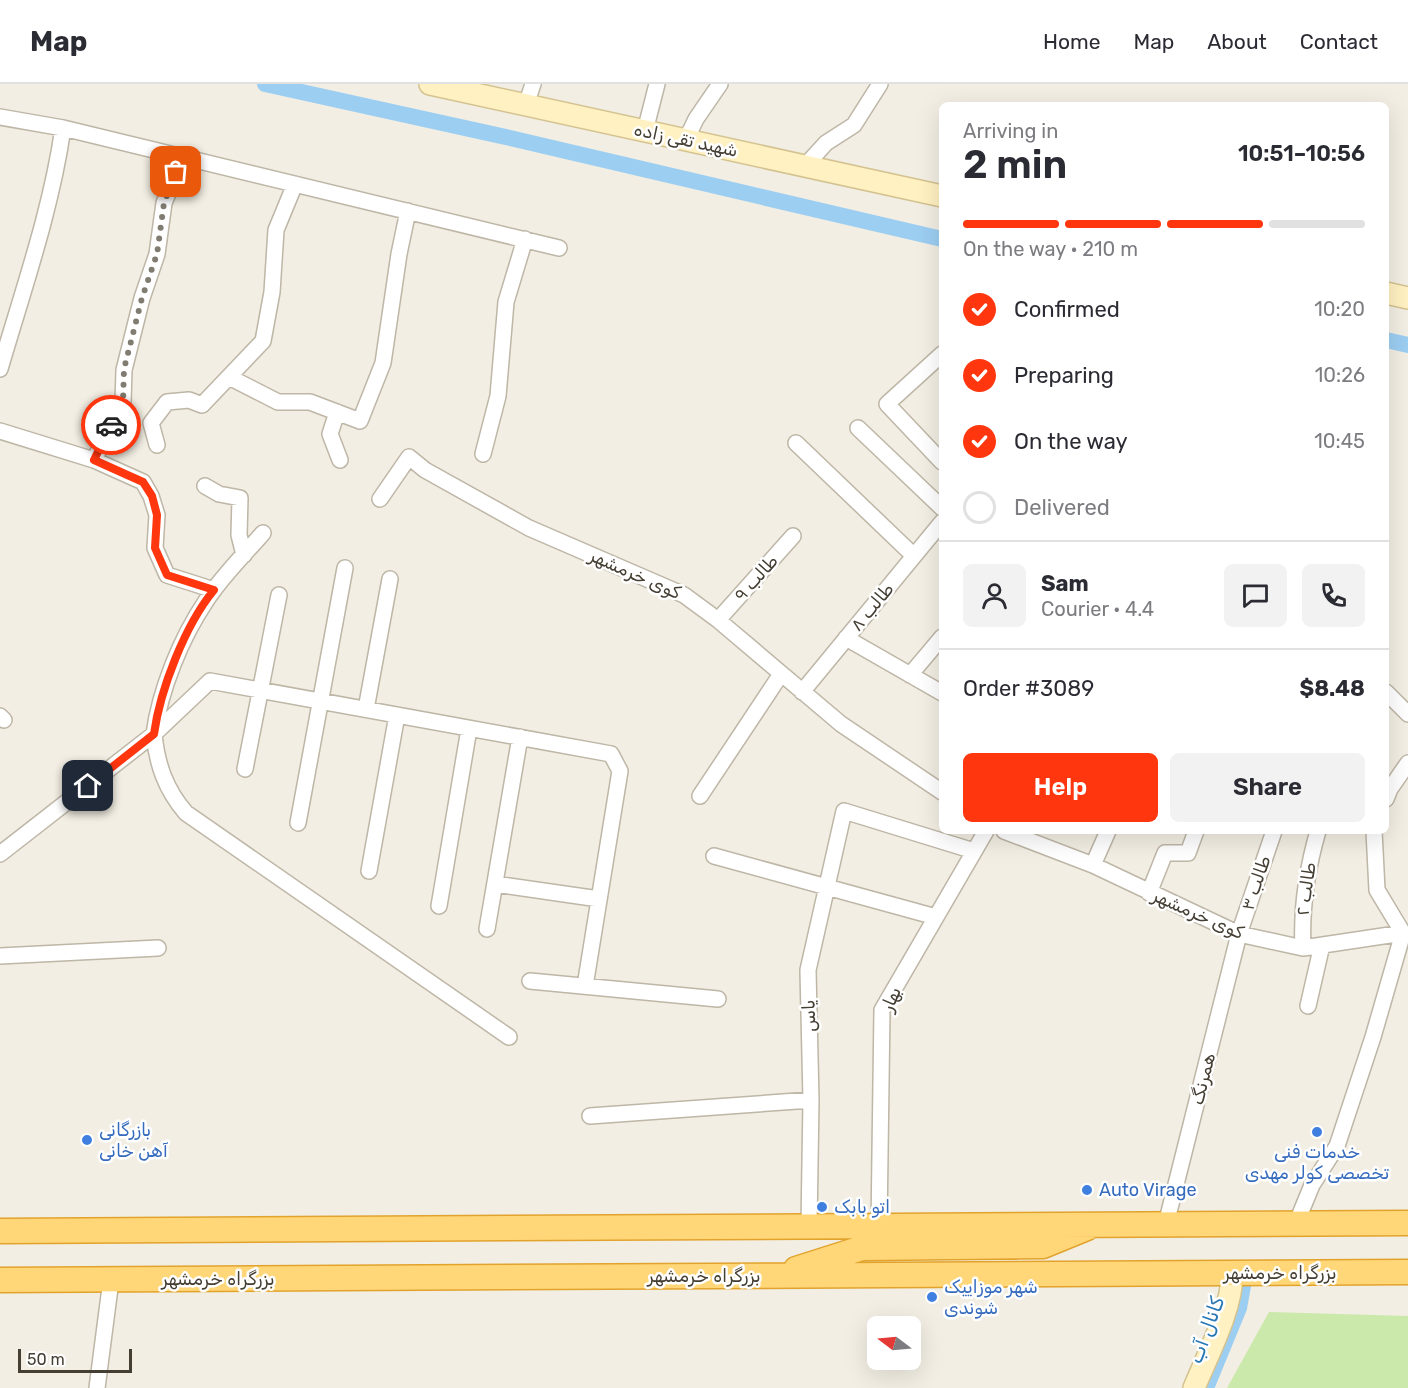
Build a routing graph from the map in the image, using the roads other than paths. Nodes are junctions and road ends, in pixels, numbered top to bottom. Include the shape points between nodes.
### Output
1 (430, 84) edge
2 (533, 84) edge
3 (657, 84) edge
4 (720, 84) edge
5 (880, 84) edge
6 (526, 105) junction
7 (0, 117) edge
8 (63, 128) junction
9 (645, 131) junction
10 (686, 140) junction
11 (183, 157) junction
12 (805, 166) junction
13 (295, 184) junction
14 (939, 195) edge
15 (408, 211) junction
16 (525, 239) junction
17 (560, 248) dead end
18 (1389, 294) edge
19 (1408, 298) edge
20 (939, 357) edge
21 (0, 369) edge
22 (229, 377) junction
23 (337, 412) junction
24 (858, 428) dead end
25 (0, 431) edge
26 (796, 443) dead end
27 (157, 445) dead end
28 (483, 454) dead end
29 (939, 459) edge
30 (94, 460) junction
31 (340, 460) dead end
32 (205, 486) dead end
33 (380, 499) dead end
34 (939, 505) edge
35 (939, 526) edge
36 (263, 533) dead end
37 (793, 536) dead end
38 (244, 555) junction
39 (914, 556) junction
40 (345, 568) dead end
41 (390, 579) dead end
42 (214, 590) junction
43 (279, 595) dead end
44 (718, 620) junction
45 (846, 639) junction
46 (939, 641) edge
47 (781, 674) junction
48 (910, 675) junction
49 (261, 691) junction
50 (939, 691) edge
51 (802, 692) junction
52 (1389, 695) edge
53 (320, 701) junction
54 (366, 710) junction
55 (1408, 714) edge
56 (397, 715) junction
57 (469, 729) junction
58 (154, 734) junction
59 (520, 737) junction
60 (1408, 763) edge
61 (245, 769) dead end
62 (939, 790) edge
63 (1389, 792) edge
64 (700, 795) dead end
65 (298, 823) dead end
66 (984, 834) edge
67 (1012, 834) edge
68 (1107, 834) edge
69 (1195, 834) edge
70 (1273, 834) edge
71 (1317, 834) edge
72 (1374, 834) edge
73 (974, 851) junction
74 (0, 854) edge
75 (714, 856) dead end
76 (1093, 865) junction
77 (369, 871) dead end
78 (495, 884) junction
79 (826, 886) junction
80 (1149, 893) junction
81 (599, 899) junction
82 (439, 906) dead end
83 (936, 917) junction
84 (487, 929) dead end
85 (1239, 934) junction
86 (1406, 934) edge
87 (1322, 945) junction
88 (159, 948) dead end
89 (1303, 948) junction
90 (0, 956) edge
91 (530, 981) dead end
92 (585, 986) junction
93 (718, 999) dead end
94 (1308, 1006) dead end
95 (509, 1037) dead end
96 (811, 1100) junction
97 (590, 1116) dead end
98 (1408, 1223) edge
99 (1166, 1224) junction
100 (1296, 1224) junction
101 (809, 1226) junction
102 (879, 1226) junction
103 (0, 1231) edge
104 (946, 1236) junction
105 (1408, 1272) edge
106 (1232, 1273) junction
107 (945, 1275) junction
108 (774, 1276) junction
109 (0, 1280) edge
110 (111, 1280) junction
111 (97, 1388) edge
112 (1194, 1388) edge

1 - 6 main road, شهید تقی زاده
2 - 6 street
3 - 9 street
4 - 10 street
5 - 12 street via 854,125 826,142
6 - 9 main road, شهید تقی زاده
7 - 8 street
8 - 11 street
8 - 21 street via 42,229
9 - 10 main road, شهید تقی زاده
10 - 12 main road, شهید تقی زاده
11 - 13 street
11 - 30 street via 164,203 157,254 124,369 123,402
12 - 14 main road, شهید تقی زاده
13 - 15 street
13 - 22 street via 276,230 272,292 263,341
15 - 16 street
15 - 23 street via 384,363 360,421
16 - 17 street
16 - 28 street via 507,302 498,396
18 - 19 main road
20 - 29 street via 887,404
22 - 23 street via 278,402 310,402
22 - 27 street via 202,405 189,400 167,402 151,423
23 - 31 street via 330,434
24 - 34 street
25 - 30 street
26 - 39 street
30 - 42 street via 143,482 152,496 157,515 155,548 167,575
32 - 38 street via 219,494 240,498 239,535
33 - 44 street, کوی خرمشهر via 409,457 425,470 529,528 684,595
35 - 39 street, طالب ۸
36 - 38 street
37 - 44 street, طالب ۹
38 - 42 street
39 - 45 street, طالب ۸
40 - 53 street
41 - 54 street
42 - 58 street via 190,627 172,670 157,712
43 - 49 street
44 - 47 street, کوی خرمشهر
45 - 48 street
45 - 51 street, طالب ۸
46 - 48 street
47 - 51 street, کوی خرمشهر
47 - 64 street
48 - 50 street
49 - 53 street
49 - 58 street via 210,681
49 - 61 street
51 - 62 street, کوی خرمشهر via 841,724
52 - 55 street
53 - 54 street
53 - 65 street
54 - 56 street
56 - 57 street
56 - 77 street
57 - 59 street
57 - 82 street
58 - 74 street
58 - 95 street via 161,771 175,801 186,813
59 - 78 street
59 - 81 street via 610,754 621,771
60 - 63 street
66 - 73 street, بهار
67 - 76 street, کوی خرمشهر
68 - 76 street
69 - 80 street via 1188,853 1165,853
70 - 85 street, طالب ۳
71 - 89 street, طالب ۲ via 1306,882
72 - 86 street via 1377,890
73 - 79 street, یاس via 844,811
73 - 83 street, بهار
75 - 79 street
76 - 80 street, کوی خرمشهر
78 - 81 street
78 - 84 street
79 - 83 street
79 - 96 street, یاس via 808,970
80 - 85 street, کوی خرمشهر
81 - 92 street
83 - 102 street, بهار via 882,1010
85 - 89 street, کوی خرمشهر
85 - 99 street, همرنگ
86 - 87 street, کوی خرمشهر
86 - 100 street via 1337,1146 1312,1185
87 - 89 street, کوی خرمشهر
87 - 94 street
88 - 90 street
91 - 92 street
92 - 93 street
96 - 97 street
96 - 101 street, یاس
98 - 100 highway
99 - 100 highway
99 - 104 highway
101 - 102 highway
101 - 103 highway
102 - 104 highway
104 - 107 highway
104 - 108 highway via 858,1249
105 - 106 highway, بزرگراه خرمشهر
106 - 107 highway, بزرگراه خرمشهر
106 - 112 main road via 1223,1318
107 - 108 highway, بزرگراه خرمشهر
108 - 110 highway, بزرگراه خرمشهر
109 - 110 highway, بزرگراه خرمشهر
110 - 111 street

